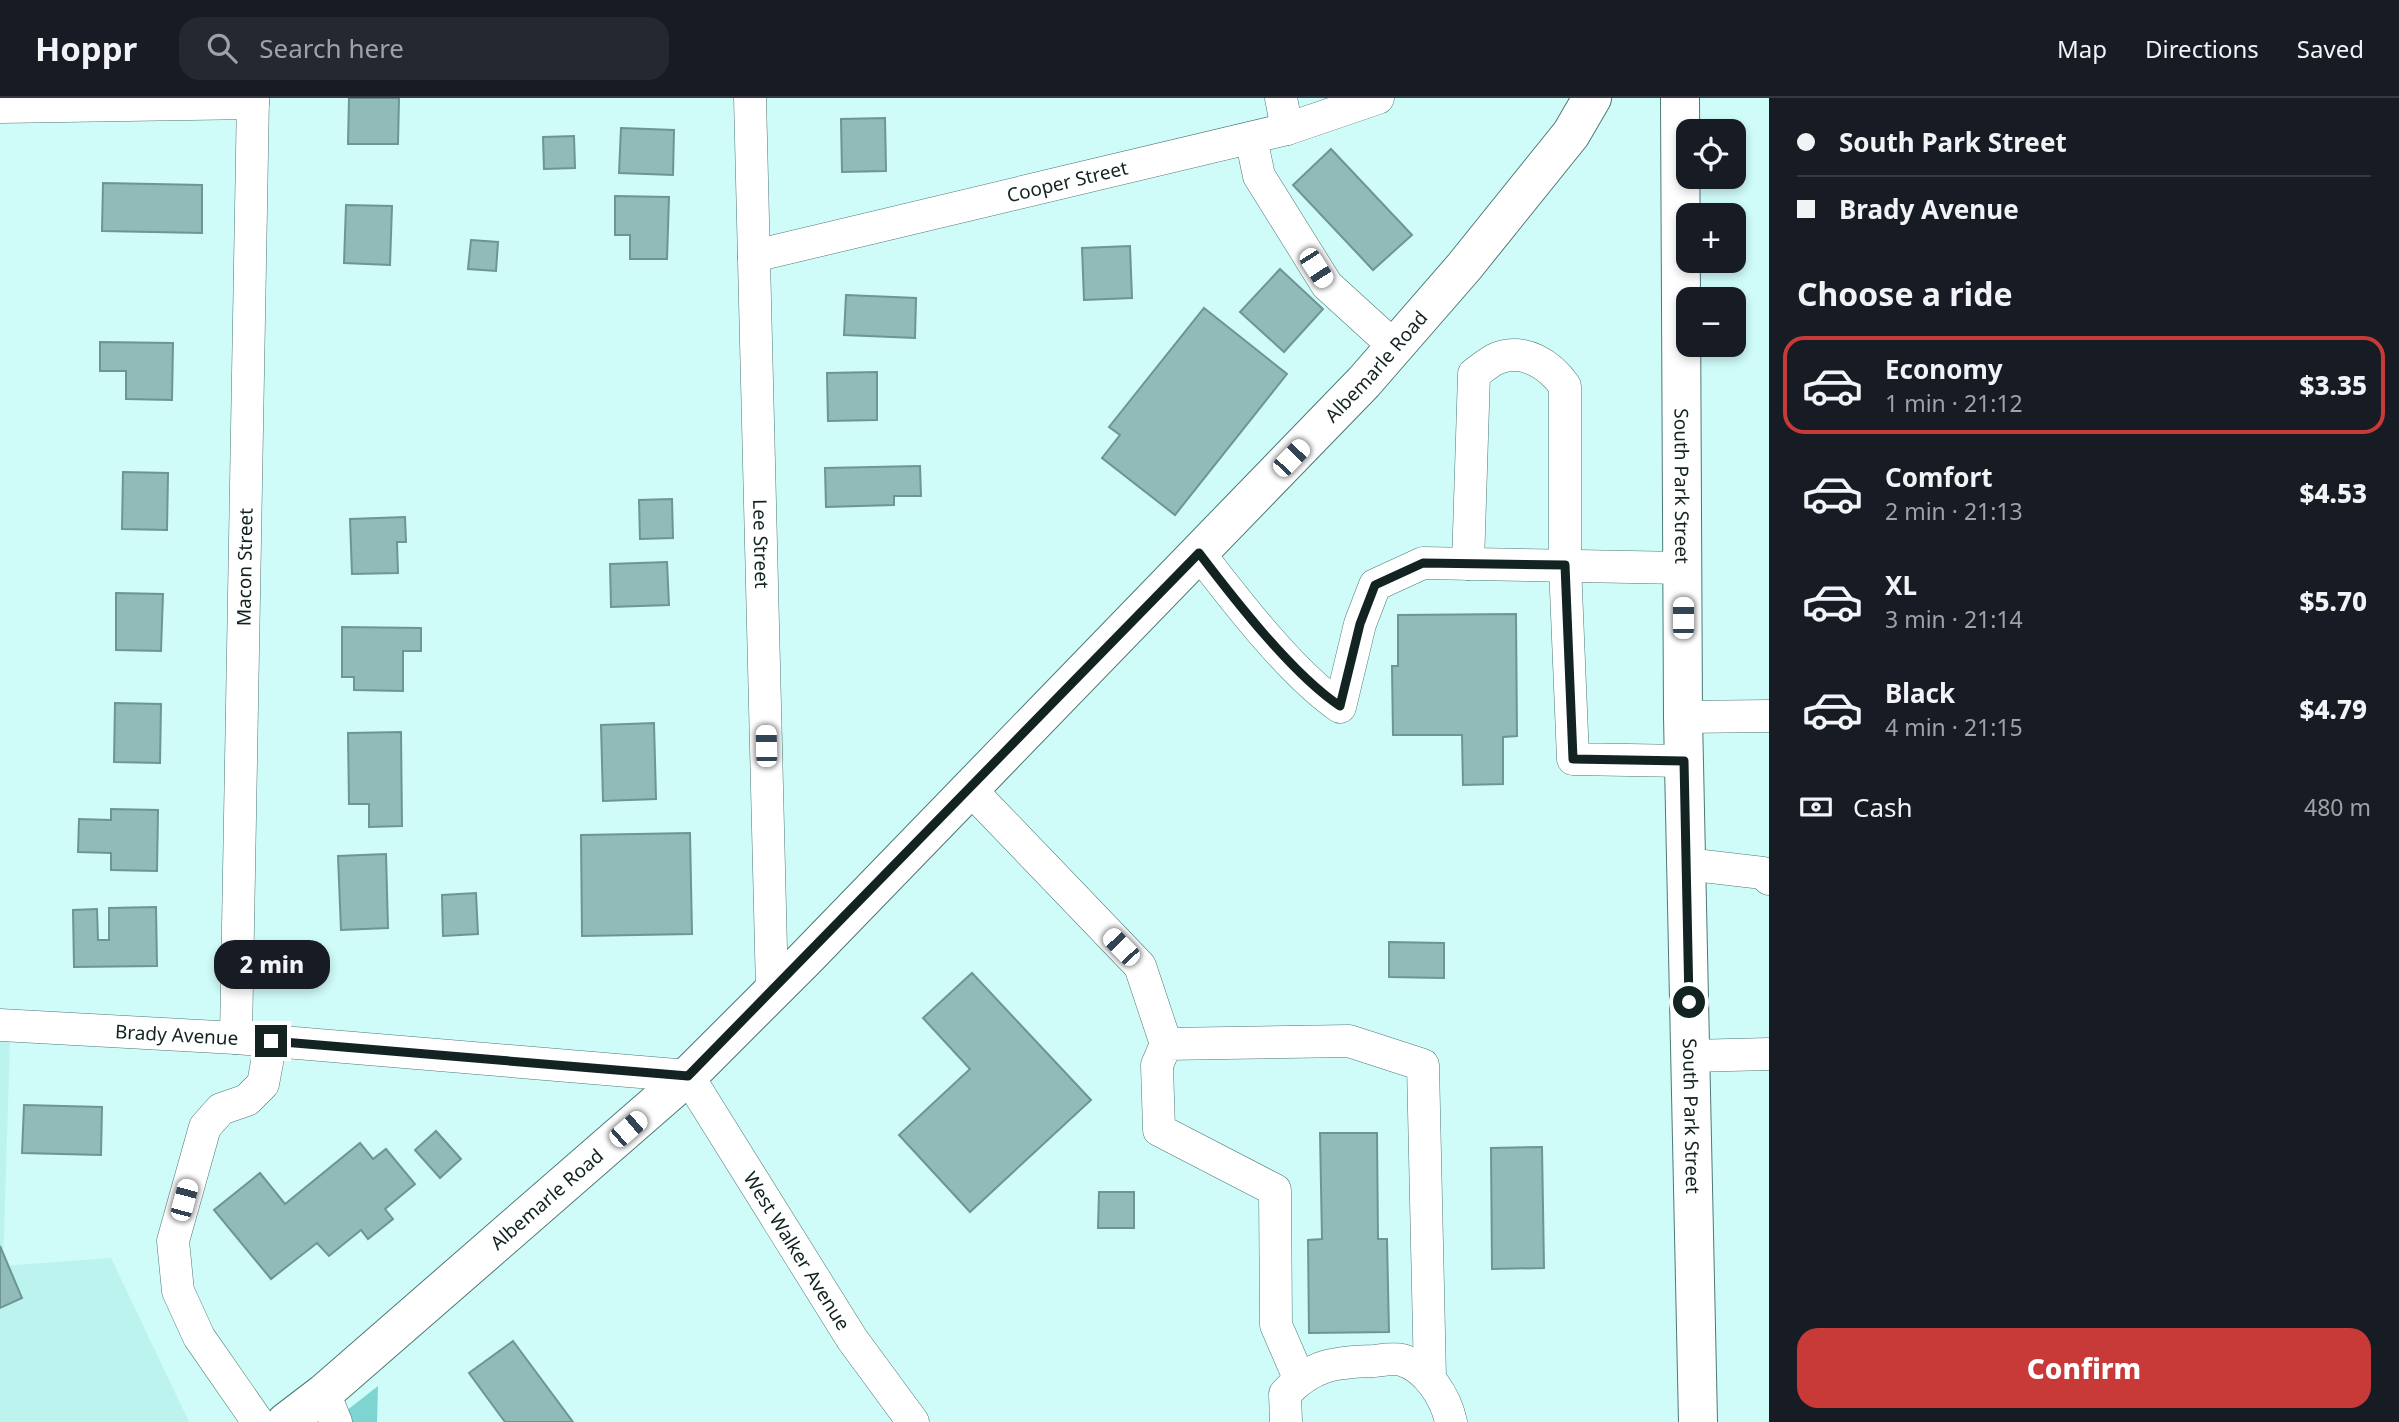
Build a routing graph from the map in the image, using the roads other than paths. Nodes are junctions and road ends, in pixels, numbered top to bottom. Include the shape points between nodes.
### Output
1 (750, 98) edge
2 (1282, 98) edge
3 (1378, 98) edge
4 (1592, 98) edge
5 (1679, 98) edge
6 (253, 101) edge
7 (0, 107) edge
8 (1287, 129) junction
9 (1251, 138) junction
10 (754, 256) junction
11 (1395, 347) junction
12 (1199, 553) junction
13 (1468, 564) junction
14 (1565, 565) junction
15 (1683, 568) junction
16 (1769, 716) edge
17 (1684, 717) junction
18 (1684, 761) junction
19 (970, 789) junction
20 (1686, 864) junction
21 (1769, 879) edge
22 (772, 990) junction
23 (0, 1025) edge
24 (236, 1038) junction
25 (271, 1041) junction
26 (1166, 1044) junction
27 (1769, 1054) edge
28 (1690, 1056) junction
29 (688, 1076) junction
30 (1299, 1378) junction
31 (1430, 1378) junction
32 (330, 1408) edge
33 (258, 1422) edge
34 (285, 1422) edge
35 (913, 1422) edge
36 (1286, 1422) edge
37 (1451, 1422) edge
38 (1698, 1422) edge

1 - 10 street, Lee Street
2 - 8 street
3 - 8 street, Cooper Street
4 - 11 main road, Albemarle Road via 1563,144
5 - 15 main road, South Park Street
6 - 7 street
6 - 24 street, Macon Street
8 - 9 street, Cooper Street
9 - 10 street, Cooper Street
9 - 11 street via 1259,176 1327,285
10 - 22 street, Lee Street
11 - 12 main road, Albemarle Road
12 - 13 street via 1320,693 1340,706 1360,624 1375,585 1423,563
12 - 19 main road, Albemarle Road
13 - 14 street
13 - 14 street via 1474,374 1499,358 1528,356 1553,369 1565,386
14 - 15 street
14 - 18 street via 1573,759
15 - 17 main road, South Park Street
16 - 17 street
17 - 18 main road, South Park Street
18 - 20 main road, South Park Street
19 - 22 main road, Albemarle Road
19 - 26 street via 1140,966
20 - 21 street via 1763,873
20 - 28 main road, South Park Street
22 - 29 main road, Albemarle Road
23 - 24 street, Brady Avenue
24 - 25 street, Brady Avenue
25 - 29 street, Brady Avenue
25 - 33 street via 263,1084 247,1100 221,1109 205,1127 173,1241 178,1291 199,1337
26 - 30 street via 1157,1065 1159,1130 1275,1189 1276,1325
26 - 31 street via 1349,1041 1423,1065
27 - 28 street
28 - 38 main road, South Park Street
29 - 32 main road, Albemarle Road
29 - 35 street, West Walker Avenue via 852,1339
30 - 31 street via 1334,1362 1402,1360
30 - 36 street via 1285,1394
31 - 37 street
32 - 34 main road, Albemarle Road

